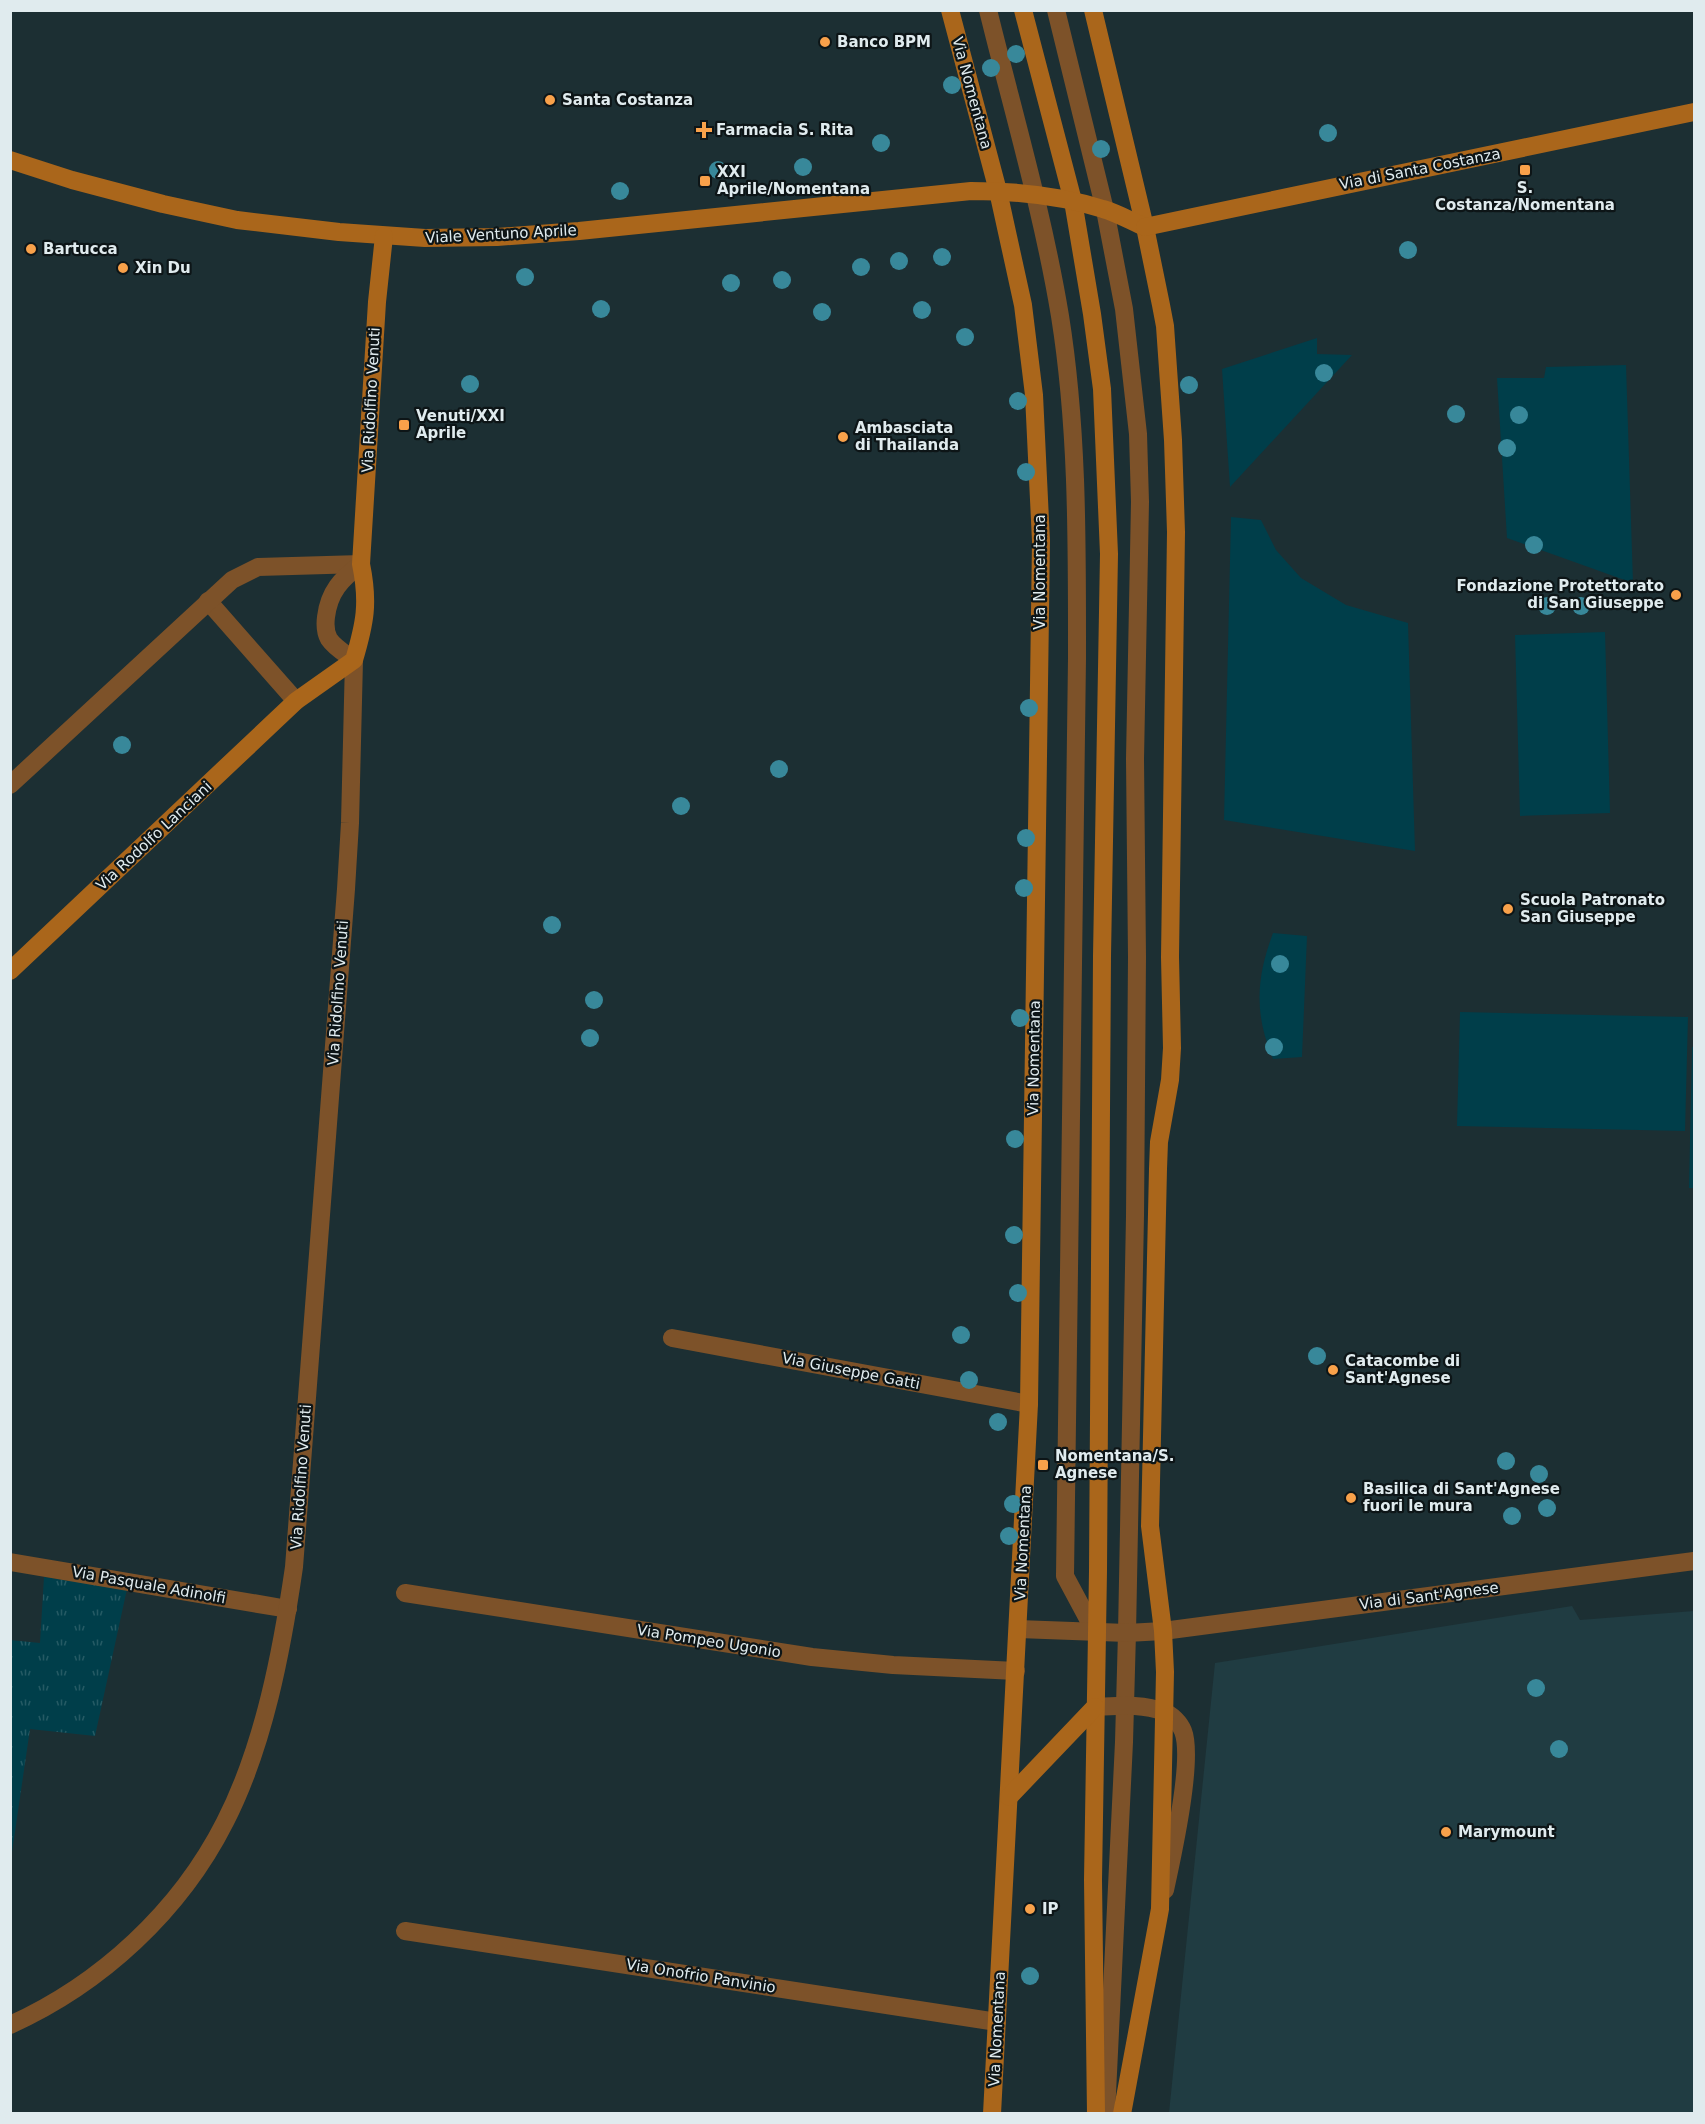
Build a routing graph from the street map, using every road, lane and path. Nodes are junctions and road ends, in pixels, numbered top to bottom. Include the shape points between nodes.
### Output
1 (950, 10) edge
2 (988, 10) edge
3 (1023, 10) edge
4 (1056, 10) edge
5 (1093, 10) edge
6 (1695, 112) edge
7 (10, 160) edge
8 (998, 191) junction
9 (1036, 194) junction
10 (1073, 201) junction
11 (1106, 210) junction
12 (1146, 227) junction
13 (384, 236) junction
14 (361, 564) junction
15 (208, 601) junction
16 (354, 660) junction
17 (296, 701) junction
18 (10, 785) edge
19 (10, 971) edge
20 (672, 1338) dead end
21 (1029, 1404) junction
22 (1695, 1561) edge
23 (10, 1562) edge
24 (405, 1593) dead end
25 (288, 1609) junction
26 (1018, 1629) junction
27 (1163, 1631) junction
28 (1095, 1632) junction
29 (1127, 1633) junction
30 (1016, 1671) junction
31 (1125, 1706) junction
32 (1095, 1707) junction
33 (1164, 1712) junction
34 (1009, 1797) junction
35 (405, 1931) dead end
36 (997, 2022) junction
37 (10, 2025) edge
38 (992, 2114) edge
39 (1096, 2114) edge
40 (1106, 2114) edge
41 (1122, 2114) edge

1 - 8 street, Via Nomentana
2 - 9 street
3 - 10 street
4 - 11 street
5 - 12 street
6 - 12 street, Via di Santa Costanza
7 - 13 street, Viale Ventuno Aprile via 72,180 228,218
8 - 9 street, Viale Ventuno Aprile
8 - 13 street, Viale Ventuno Aprile via 946,192 537,235 460,239
8 - 21 street, Via Nomentana via 1020,285 1030,358 1041,541
9 - 10 street, Viale Ventuno Aprile
9 - 28 street via 1060,318 1074,434 1077,658 1065,1576
10 - 11 street, Viale Ventuno Aprile
10 - 28 street via 1102,389 1109,554
11 - 12 street, Viale Ventuno Aprile
11 - 29 street via 1126,326 1138,434 1140,502 1135,759 1136,1204
12 - 27 street via 1165,326 1176,532 1172,1048 1159,1142 1150,1526
13 - 14 street, Via Ridolfino Venuti
14 - 15 street via 258,567 232,580
14 - 16 street, Via Ridolfino Venuti via 366,611
14 - 16 street via 337,585 329,599 326,622 330,641
15 - 17 street
15 - 18 street
16 - 17 street, Via Rodolfo Lanciani
16 - 25 street, Via Ridolfino Venuti via 350,822
17 - 19 street, Via Rodolfo Lanciani
20 - 21 street, Via Giuseppe Gatti
21 - 26 street, Via Nomentana
22 - 27 street, Via di Sant'Agnese
23 - 25 street, Via Pasquale Adinolfi
24 - 30 street, Via Pompeo Ugonio via 813,1657
25 - 37 street, Via Ridolfino Venuti via 272,1687 250,1759 226,1821 200,1864 161,1915 110,1964 58,2001
26 - 28 street, Via di Sant'Agnese
26 - 30 street, Via Nomentana
27 - 29 street, Via di Sant'Agnese
27 - 33 street
28 - 29 street, Via di Sant'Agnese
28 - 32 street
29 - 31 street
30 - 34 street, Via Nomentana
31 - 32 street
31 - 33 street
31 - 40 street
32 - 34 street
32 - 39 street
33 - 41 street via 1160,1909
34 - 36 street, Via Nomentana
35 - 36 street, Via Onofrio Panvinio
36 - 38 street, Via Nomentana

